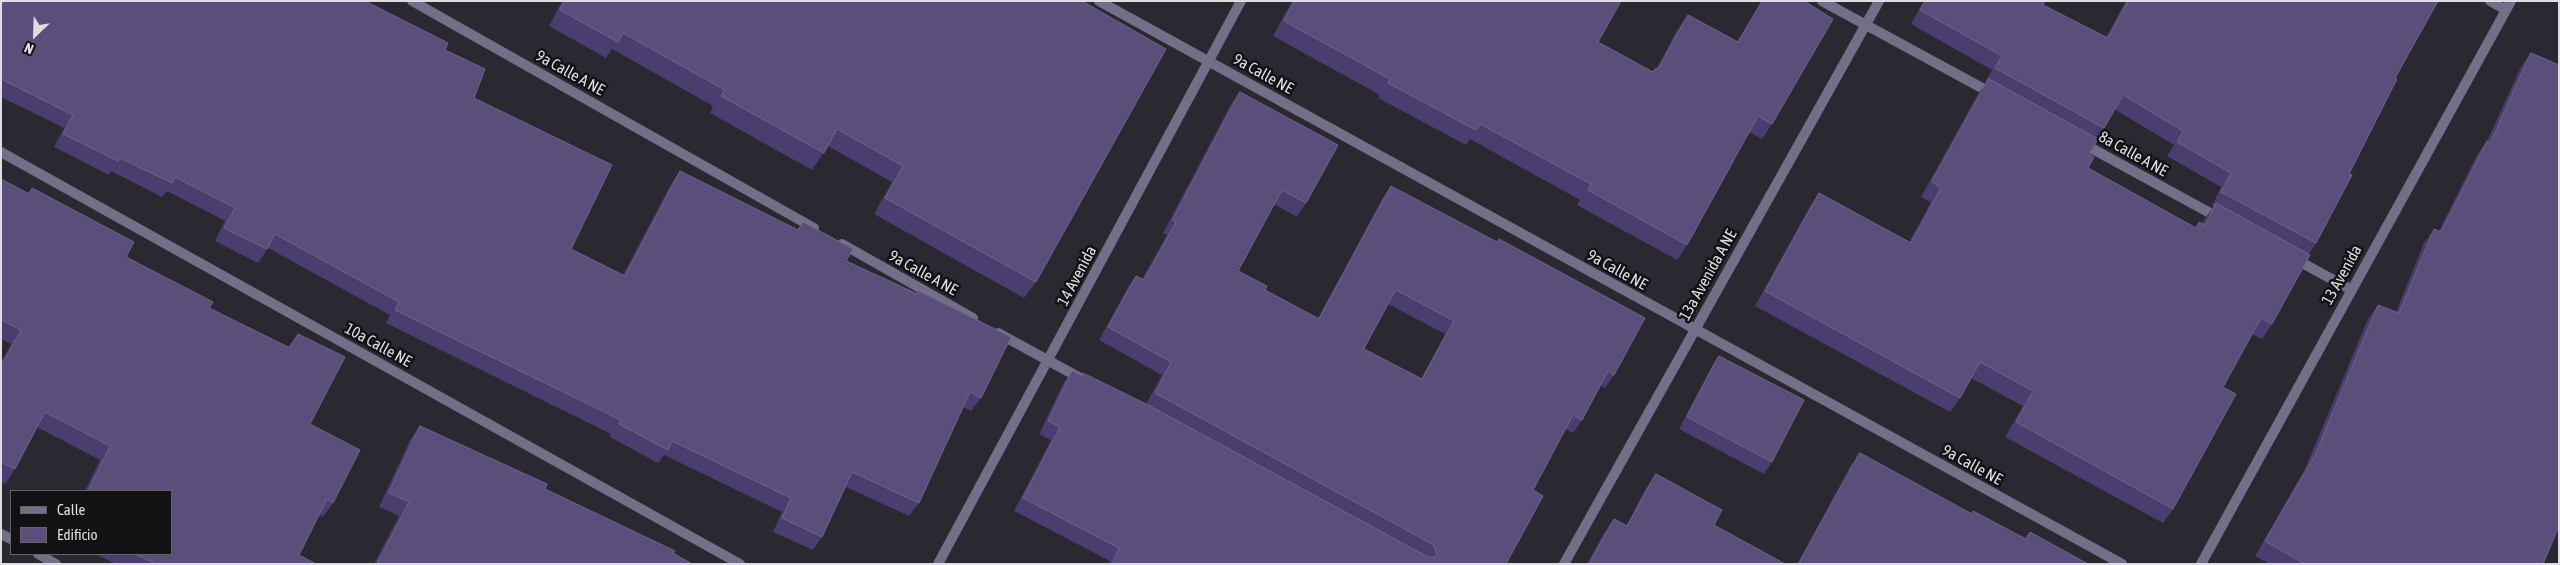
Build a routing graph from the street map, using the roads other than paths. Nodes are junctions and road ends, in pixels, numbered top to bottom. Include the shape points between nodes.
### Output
1 (412, 1) edge
2 (1099, 1) edge
3 (1241, 1) edge
4 (1822, 1) edge
5 (1878, 1) edge
6 (2490, 1) edge
7 (2508, 6) edge
8 (1866, 25) junction
9 (1209, 62) junction
10 (2004, 100) edge
11 (2073, 138) edge
12 (1, 152) edge
13 (2229, 223) edge
14 (2281, 252) edge
15 (2350, 289) junction
16 (1695, 329) junction
17 (1048, 361) junction
18 (1091, 384) edge
19 (40, 555) edge
20 (56, 564) edge
21 (740, 564) edge
22 (938, 564) edge
23 (1564, 564) edge
24 (2122, 564) edge
25 (2200, 564) edge

1 - 17 street, 9a Calle A NE
2 - 9 street, 9a Calle NE
3 - 9 street, 14 Avenida
4 - 8 street
5 - 8 street, 13a Avenida A NE
6 - 7 street
7 - 15 street, 13 Avenida
8 - 10 street
8 - 16 street, 13a Avenida A NE
9 - 16 street, 9a Calle NE
9 - 17 street, 14 Avenida
11 - 13 street, 8a Calle A NE
12 - 21 street, 10a Calle NE
14 - 15 street
15 - 25 street, 13 Avenida
16 - 23 street, 13a Avenida A NE
16 - 24 street, 9a Calle NE
17 - 18 street, 9a Calle A NE
17 - 22 street, 14 Avenida
19 - 20 street

